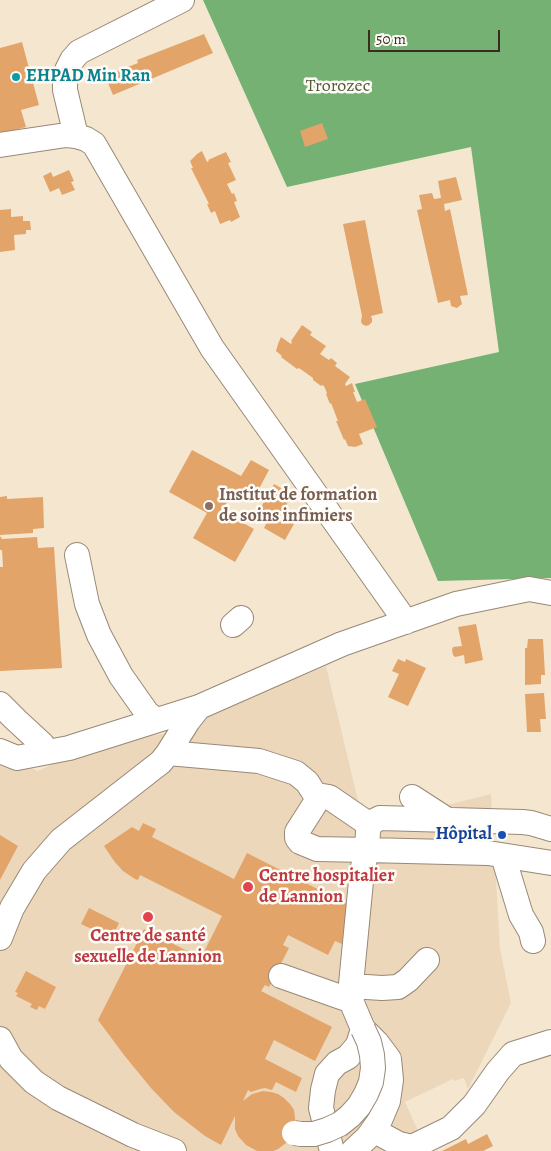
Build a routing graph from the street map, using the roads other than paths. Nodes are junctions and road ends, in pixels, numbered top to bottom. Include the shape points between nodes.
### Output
1 (182, 0) edge
2 (76, 136) junction
3 (0, 145) edge
4 (77, 555) dead end
5 (551, 593) edge
6 (406, 622) junction
7 (0, 704) edge
8 (199, 707) junction
9 (156, 720) junction
10 (47, 752) junction
11 (168, 754) junction
12 (6, 758) edge
13 (314, 783) junction
14 (412, 797) dead end
15 (447, 820) junction
16 (522, 822) junction
17 (370, 825) junction
18 (551, 829) edge
19 (367, 850) junction
20 (508, 856) junction
21 (551, 864) edge
22 (0, 938) edge
23 (533, 941) dead end
24 (427, 960) dead end
25 (281, 976) dead end
26 (352, 994) junction
27 (363, 1029) junction
28 (0, 1039) edge
29 (551, 1042) edge
30 (373, 1130) junction
31 (294, 1133) dead end
32 (174, 1151) edge
33 (332, 1151) edge
34 (353, 1151) edge

1 - 2 street via 79,52 72,60 67,70 65,90
2 - 3 street via 54,136
2 - 6 street via 94,144 212,348
4 - 9 street via 87,604 99,635 121,676 147,713
5 - 6 street via 530,590 456,604
6 - 8 street via 256,671
7 - 10 street
8 - 9 street
8 - 11 street
9 - 10 street
10 - 12 street
11 - 13 street via 259,761
11 - 22 street via 61,840 34,871 12,908
13 - 17 street via 323,796
13 - 19 street via 297,832 300,842 317,849
14 - 15 street
15 - 16 street
15 - 17 street via 380,818
16 - 18 street
16 - 20 street via 506,833
17 - 19 street
19 - 20 street
19 - 26 street via 362,871
20 - 21 street
20 - 23 street via 521,915
24 - 26 street via 398,987
25 - 26 street
26 - 27 street via 352,1003
27 - 30 street via 389,1059 391,1080 388,1100
27 - 31 street, bridge via 373,1068 371,1082 359,1106 340,1124 327,1130 314,1134
27 - 33 street via 358,1045 327,1074 322,1108
28 - 32 street via 11,1059 34,1082 58,1098
29 - 30 street via 513,1054 474,1105 451,1128 412,1147
30 - 34 street

